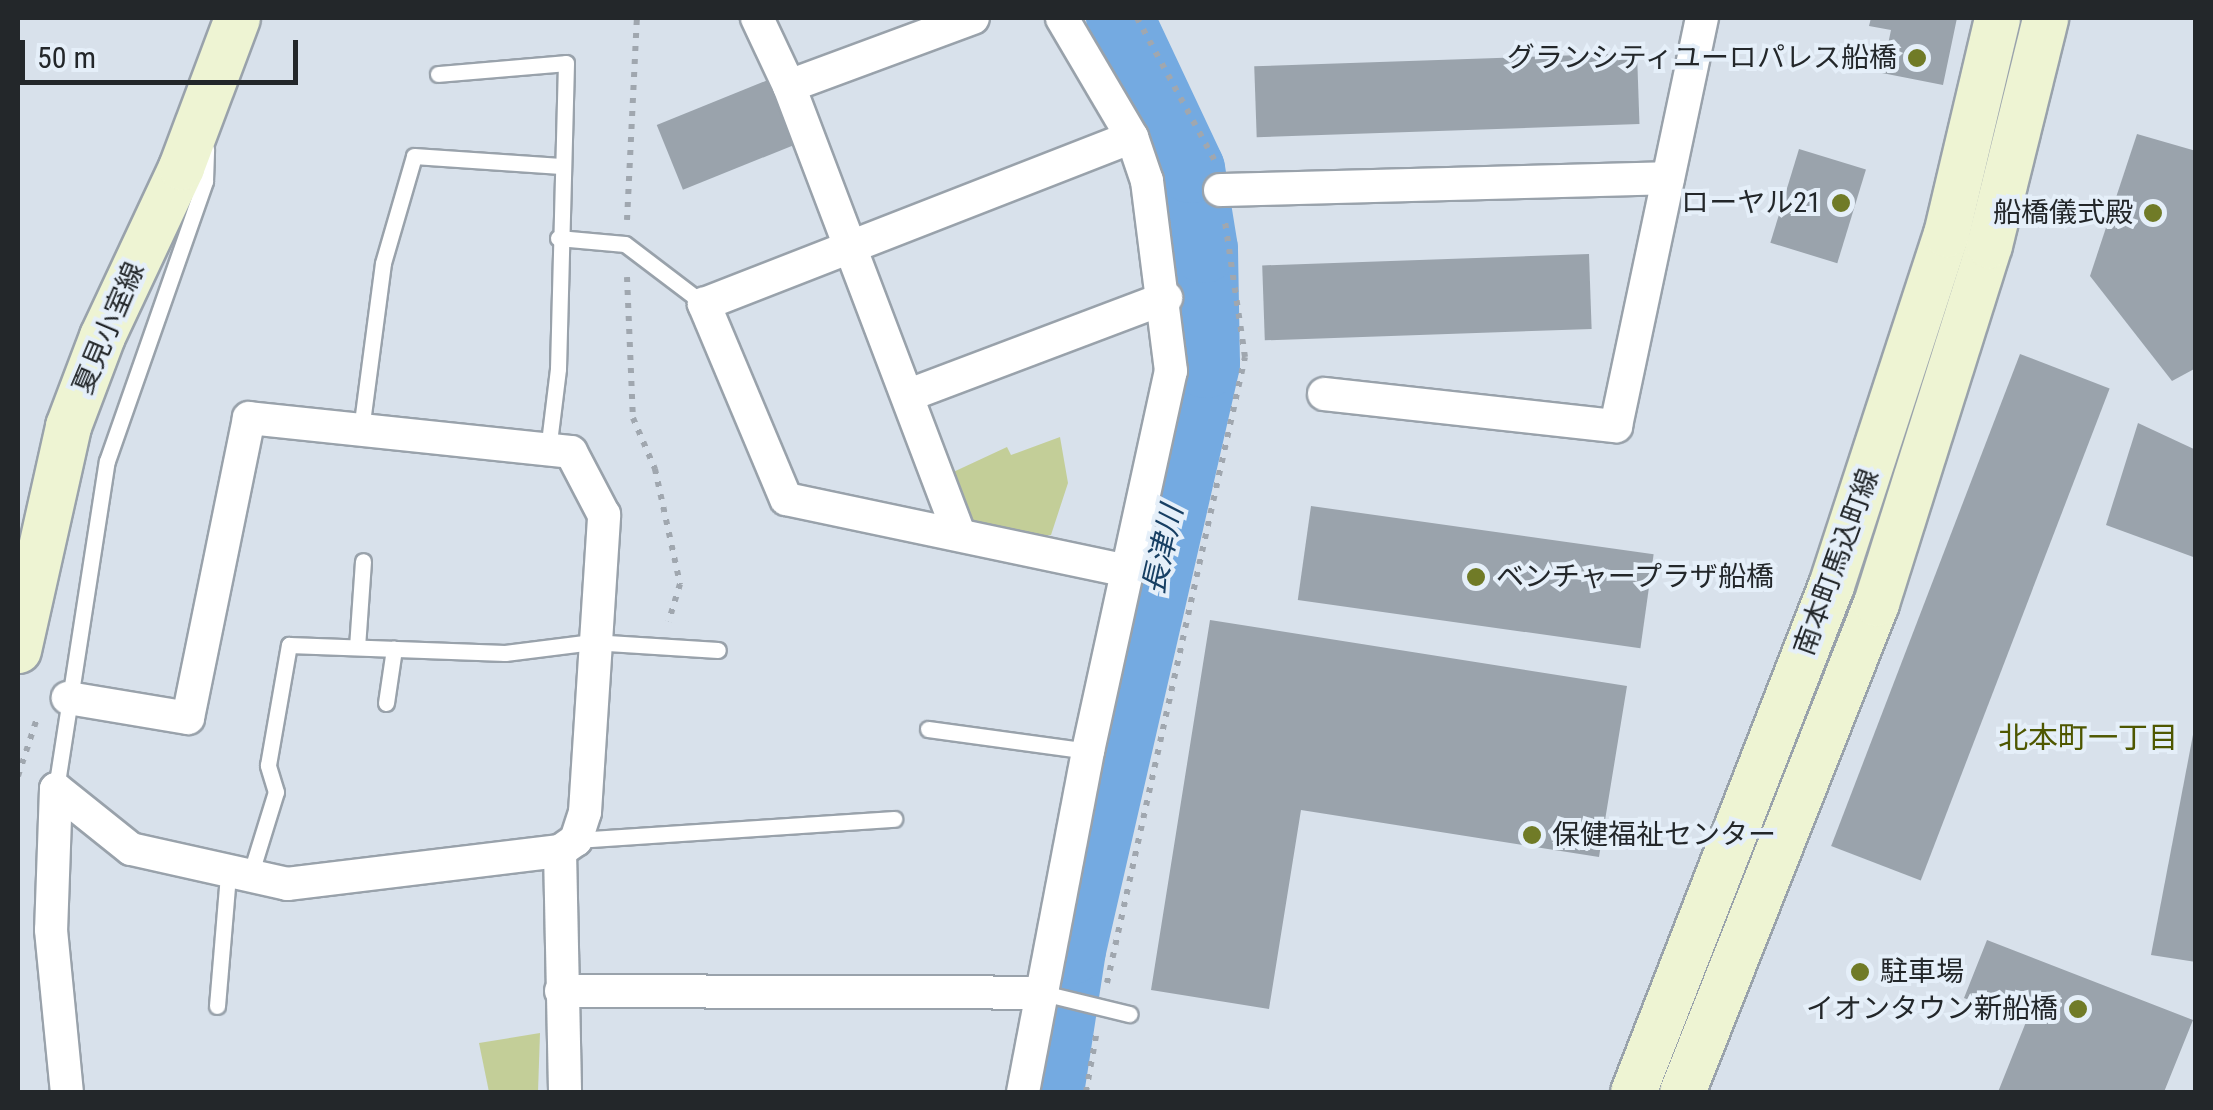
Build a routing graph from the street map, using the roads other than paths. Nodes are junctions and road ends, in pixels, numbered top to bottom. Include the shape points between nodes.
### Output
1 (237, 18) edge
2 (757, 18) edge
3 (973, 18) edge
4 (1062, 18) edge
5 (1702, 18) edge
6 (1997, 18) edge
7 (2045, 18) edge
8 (438, 74) dead end
9 (790, 86) junction
10 (207, 104) junction
11 (1132, 136) junction
12 (562, 166) junction
13 (1668, 178) junction
14 (1220, 190) road end
15 (1946, 234) junction
16 (558, 238) junction
17 (1989, 245) junction
18 (851, 248) junction
19 (1166, 298) junction
20 (704, 304) junction
21 (1324, 394) dead end
22 (908, 395) junction
23 (361, 430) junction
24 (548, 450) junction
25 (958, 532) junction
26 (363, 561) dead end
27 (1128, 571) junction
28 (1831, 585) junction
29 (1876, 603) junction
30 (20, 624) edge
31 (592, 642) junction
32 (357, 647) junction
33 (394, 648) junction
34 (718, 650) dead end
35 (68, 698) junction
36 (386, 702) dead end
37 (928, 729) dead end
38 (1088, 751) junction
39 (56, 790) junction
40 (894, 820) dead end
41 (568, 845) junction
42 (238, 877) junction
43 (561, 991) junction
44 (1042, 993) junction
45 (216, 1006) dead end
46 (1129, 1014) dead end
47 (67, 1092) edge
48 (565, 1092) edge
49 (1023, 1092) edge
50 (1633, 1092) edge
51 (1682, 1092) edge

1 - 10 street, 夏見小室線
2 - 9 street
3 - 9 street
4 - 11 street
5 - 13 street
6 - 15 street, 南本町馬込町線
7 - 17 street, 南本町馬込町線
8 - 12 lane via 566,63
9 - 18 street
10 - 30 street, 夏見小室線 via 84,381
10 - 35 lane via 205,181 107,461
11 - 18 street
11 - 19 street via 1148,181
12 - 16 lane
12 - 23 lane via 414,156 382,263
13 - 14 street
13 - 21 street via 1616,426
15 - 17 street
15 - 28 street, 南本町馬込町線
16 - 20 lane via 625,244
16 - 24 lane via 558,369
17 - 29 street, 南本町馬込町線
18 - 20 street
18 - 22 street
19 - 22 street
19 - 27 street via 1166,411
20 - 25 street via 786,499
22 - 25 street
23 - 24 street
23 - 35 street via 249,418 188,718
24 - 31 street via 572,452 604,515
25 - 27 street
26 - 32 lane
27 - 38 street
28 - 29 street
28 - 50 street, 南本町馬込町線
29 - 51 street, 南本町馬込町線
31 - 33 lane via 505,653
31 - 34 lane
31 - 41 street via 585,812
32 - 33 lane
32 - 42 lane via 288,645 268,765 276,792
33 - 36 lane
35 - 39 lane
37 - 38 lane
38 - 44 street
39 - 42 street via 132,848
39 - 47 street via 51,930
40 - 41 lane
41 - 42 street via 287,884
41 - 43 street
42 - 45 lane
43 - 44 street
43 - 48 street
44 - 46 lane
44 - 49 street

